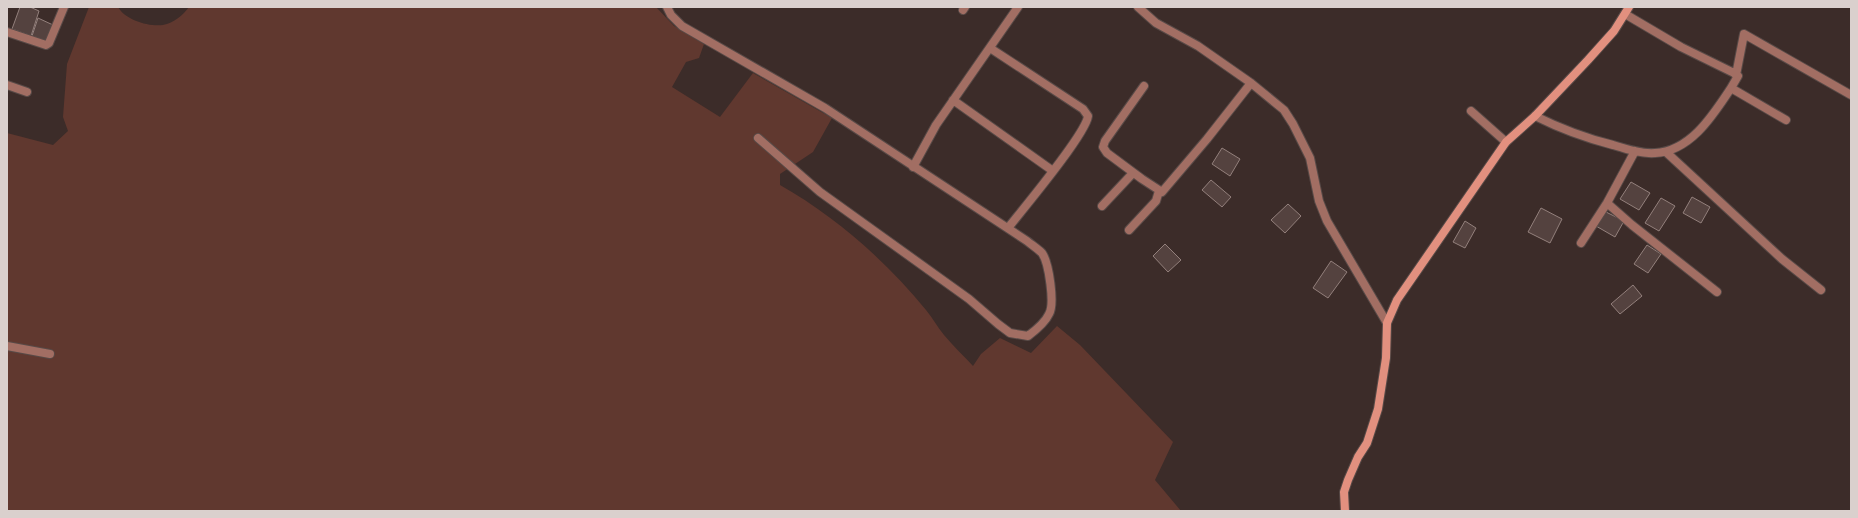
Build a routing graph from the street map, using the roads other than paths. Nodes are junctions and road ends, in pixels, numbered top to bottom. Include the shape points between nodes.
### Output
1 (64, 7) edge
2 (667, 7) edge
3 (1018, 7) edge
4 (1138, 7) edge
5 (1627, 10) edge
6 (7, 32) edge
7 (990, 48) junction
8 (1735, 74) junction
9 (1252, 83) junction
10 (7, 85) edge
11 (1144, 86) dead end
12 (1731, 88) junction
13 (26, 92) dead end
14 (1851, 95) edge
15 (953, 100) junction
16 (1471, 112) dead end
17 (1535, 116) junction
18 (1786, 120) dead end
19 (758, 138) dead end
20 (1506, 142) junction
21 (1635, 151) junction
22 (1666, 152) junction
23 (913, 167) junction
24 (1053, 171) junction
25 (1133, 173) junction
26 (1159, 191) junction
27 (1607, 203) junction
28 (1102, 206) dead end
29 (1008, 228) junction
30 (1129, 230) dead end
31 (1581, 244) dead end
32 (1821, 290) dead end
33 (1717, 292) dead end
34 (1387, 323) junction
35 (7, 346) edge
36 (50, 354) dead end
37 (1345, 511) edge

1 - 6 street via 46,44
2 - 23 street via 671,16 682,26 825,108
3 - 7 street
4 - 9 street via 1156,23 1198,46
5 - 8 street via 1681,47
5 - 17 street via 1614,31
7 - 15 street
7 - 24 street via 1086,112 1087,122
8 - 12 street via 1738,77
8 - 14 street via 1744,34
9 - 26 street via 1166,189
9 - 34 street via 1284,110 1293,124 1310,158 1319,201 1327,221
10 - 13 street
11 - 25 street via 1103,146 1107,153
12 - 18 street
12 - 22 street via 1698,132
15 - 23 street
15 - 24 street
16 - 20 street
17 - 20 street
17 - 21 street via 1582,137
19 - 29 street via 820,192 970,299 1010,333 1028,336 1038,329 1050,313 1048,267 1042,253
20 - 34 street via 1407,284
21 - 22 street via 1654,154
21 - 27 street
22 - 32 street via 1782,259
23 - 29 street
24 - 29 street
25 - 26 street
25 - 28 street
26 - 30 street via 1156,201
27 - 31 street
27 - 33 street
34 - 37 street via 1386,358 1378,409 1367,443 1358,456 1344,492
35 - 36 street

